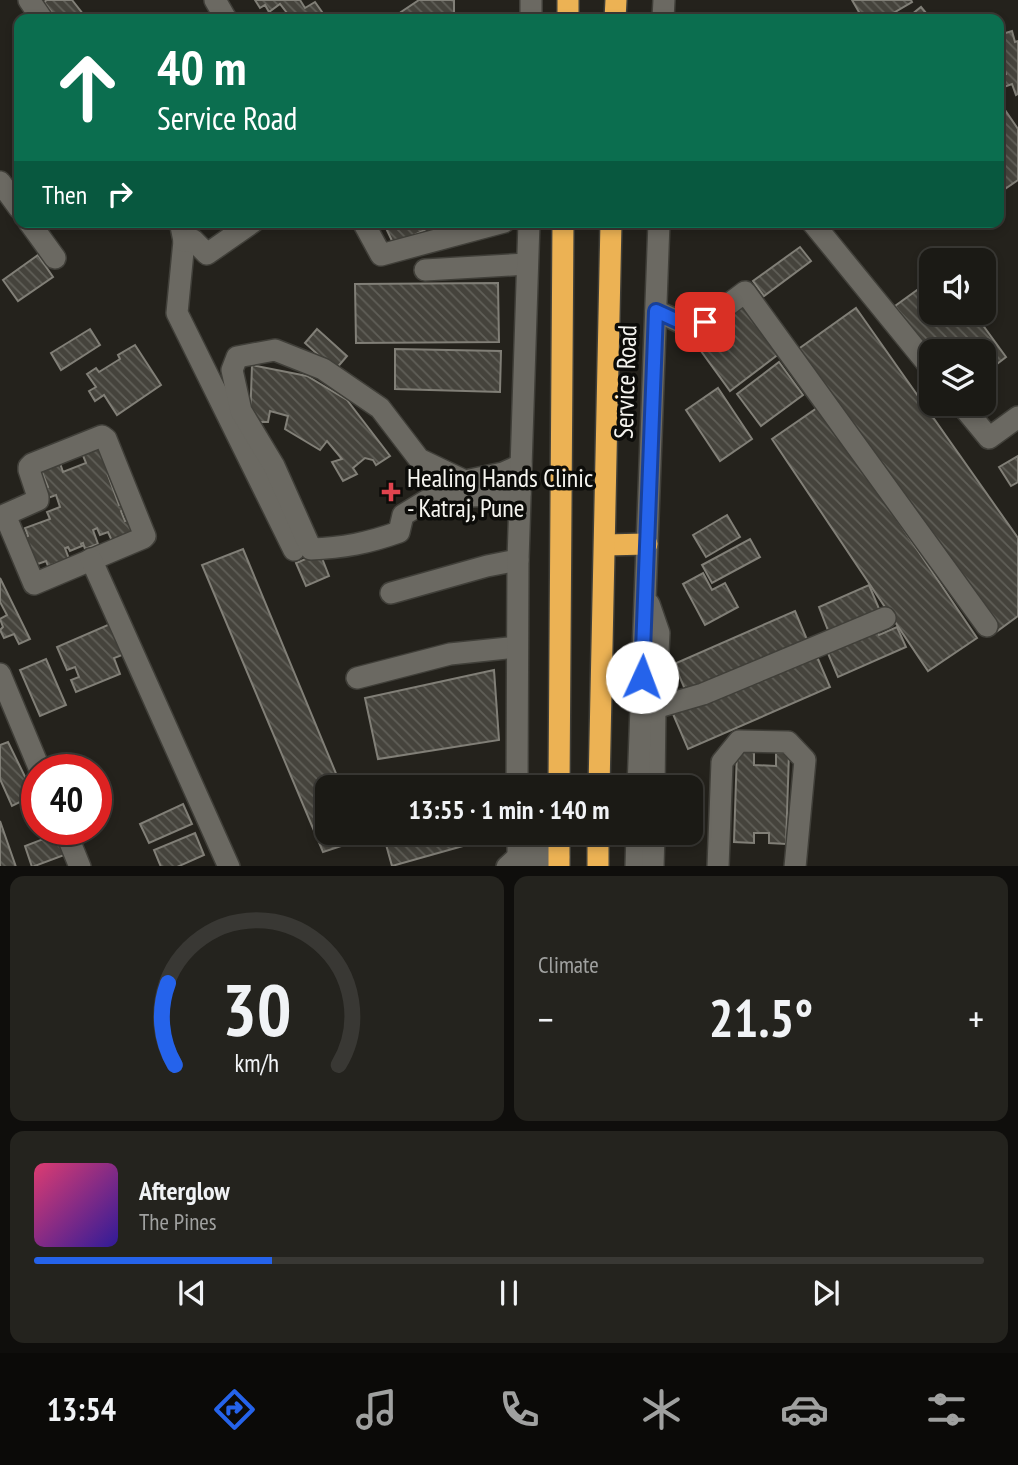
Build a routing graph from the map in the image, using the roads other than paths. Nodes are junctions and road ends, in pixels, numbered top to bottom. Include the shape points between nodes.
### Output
1 (0, 182) edge
2 (14, 201) edge
3 (33, 228) edge
4 (244, 228) edge
5 (366, 228) edge
6 (482, 228) edge
7 (529, 228) edge
8 (563, 228) edge
9 (611, 228) edge
10 (659, 228) edge
11 (817, 228) edge
12 (187, 231) edge
13 (55, 258) dead end
14 (527, 264) junction
15 (425, 270) dead end
16 (656, 311) junction
17 (919, 353) edge
18 (971, 416) edge
19 (1018, 418) edge
20 (1018, 436) edge
21 (996, 451) dead end
22 (521, 466) junction
23 (520, 494) junction
24 (3, 516) edge
25 (648, 544) junction
26 (605, 545) junction
27 (294, 550) dead end
28 (91, 559) junction
29 (519, 560) junction
30 (645, 592) junction
31 (391, 593) dead end
32 (885, 618) dead end
33 (987, 626) dead end
34 (517, 647) junction
35 (0, 674) edge
36 (357, 678) dead end
37 (655, 708) junction
38 (33, 754) edge
39 (517, 775) edge
40 (559, 775) edge
41 (599, 775) edge
42 (638, 775) edge
43 (654, 775) edge
44 (71, 845) edge
45 (516, 845) edge
46 (598, 845) edge
47 (637, 845) edge
48 (654, 845) edge
49 (559, 862) edge
50 (514, 863) edge
51 (80, 866) edge
52 (229, 866) edge
53 (598, 866) edge
54 (636, 866) edge
55 (653, 866) edge
56 (718, 866) edge
57 (795, 866) edge

1 - 2 street
3 - 13 street
4 - 12 street via 207,254
5 - 6 street via 381,255
7 - 14 street
8 - 40 highway
9 - 26 highway
10 - 16 street, Service Road
11 - 17 street
12 - 27 street via 177,313
14 - 15 street
14 - 22 street
16 - 25 street, Service Road
16 - 33 street via 691,327 746,292
18 - 19 street via 989,439
20 - 21 street
22 - 23 street
22 - 23 street via 465,481 419,459 380,408 323,369 275,351 237,357 232,370 241,411 274,466 311,549 371,542 399,532 403,515 426,501
23 - 29 street
24 - 28 street via 33,584
24 - 28 street via 38,500 29,470 32,464 104,437 145,536
25 - 26 highway
25 - 30 street, Service Road
26 - 41 highway
28 - 52 street
29 - 31 street
29 - 34 street
30 - 37 street via 659,633
30 - 42 street, Service Road
32 - 37 street via 703,694
34 - 36 street via 450,654
34 - 39 street
35 - 38 street
37 - 43 street
44 - 51 street
45 - 50 street
46 - 53 highway
47 - 54 street
48 - 55 street
49 - 50 street
56 - 57 street via 722,762 739,741 788,742 805,760

